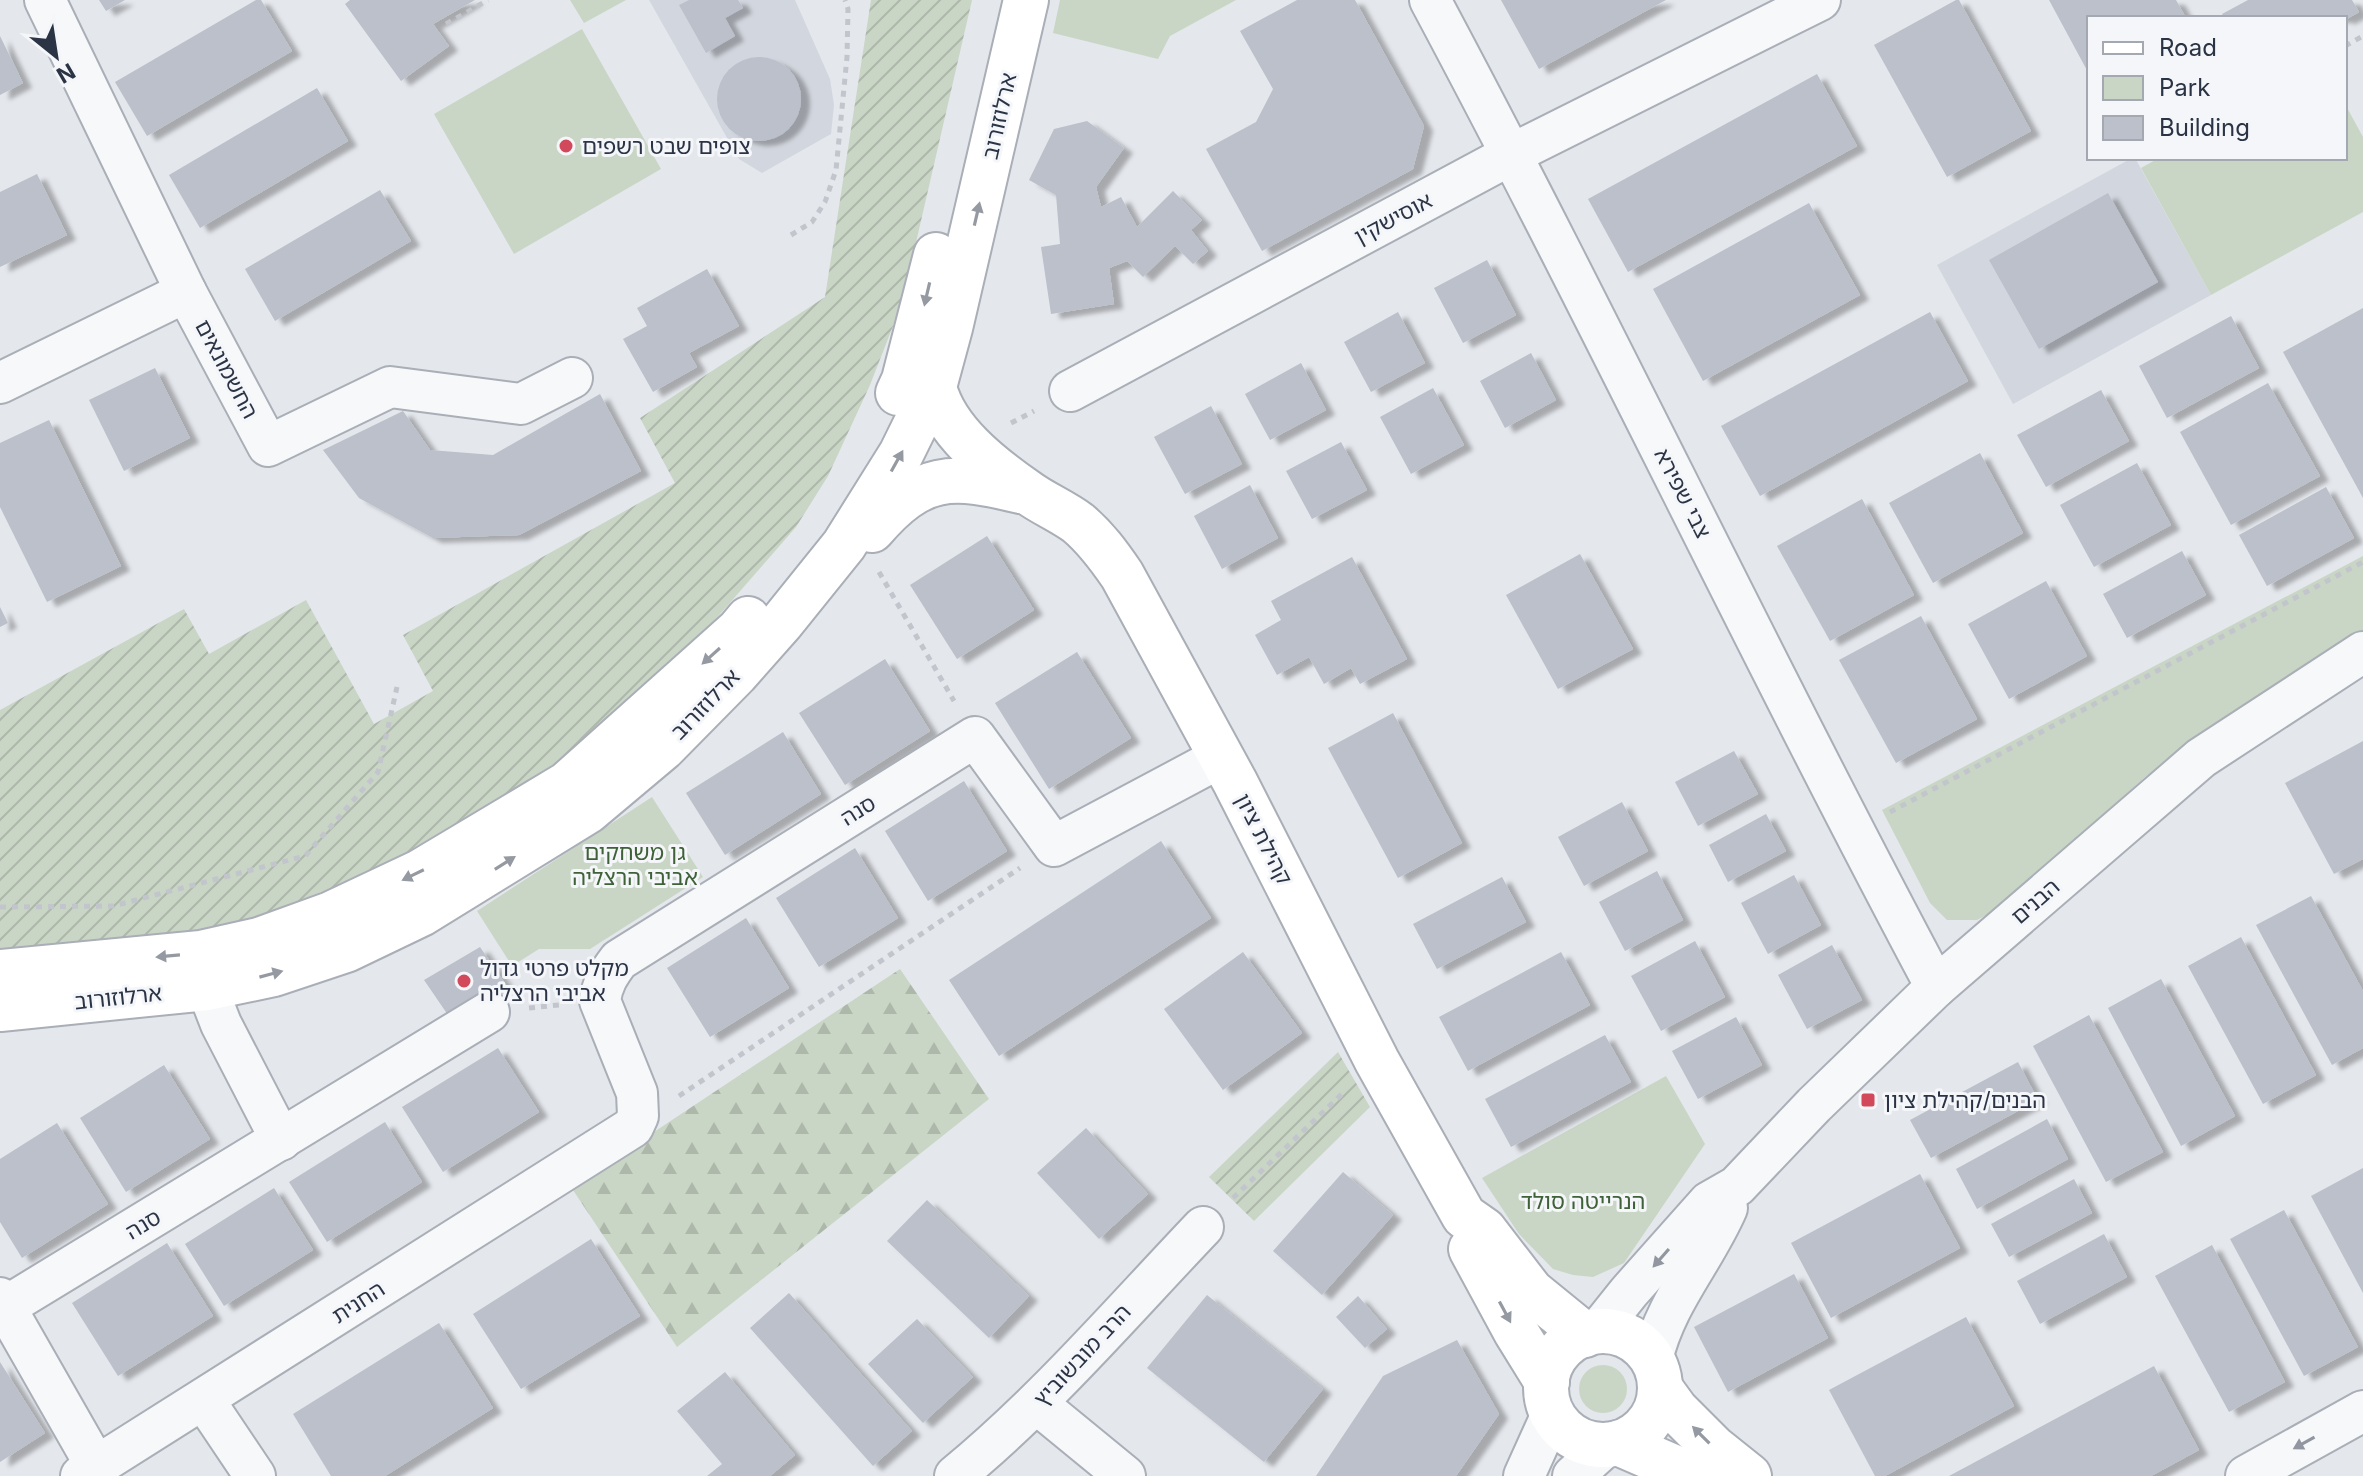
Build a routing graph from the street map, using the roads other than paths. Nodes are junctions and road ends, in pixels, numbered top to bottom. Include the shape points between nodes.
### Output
1 (45, 0) edge
2 (997, 0) edge
3 (1026, 0) edge
4 (1430, 0) edge
5 (1820, 0) edge
6 (1512, 154) junction
7 (186, 292) junction
8 (572, 378) dead end
9 (0, 383) edge
10 (934, 387) junction
11 (1070, 391) road end
12 (1027, 492) junction
13 (782, 622) junction
14 (2363, 652) edge
15 (1221, 757) junction
16 (0, 972) edge
17 (1936, 987) junction
18 (207, 988) junction
19 (0, 1009) edge
20 (489, 1012) road end
21 (633, 1127) joint
22 (281, 1140) junction
23 (1737, 1186) junction
24 (1464, 1216) junction
25 (1203, 1227) road end
26 (3, 1303) edge
27 (1591, 1333) junction
28 (1656, 1374) junction
29 (1549, 1398) junction
30 (204, 1400) junction
31 (1036, 1403) junction
32 (2363, 1411) edge
33 (1613, 1444) junction
34 (89, 1471) edge
35 (255, 1476) edge
36 (955, 1476) edge
37 (1125, 1476) edge
38 (1524, 1476) edge
39 (1573, 1476) edge
40 (1694, 1476) edge
41 (1749, 1476) edge
42 (2246, 1476) edge

1 - 7 street, החשמונאים
2 -> 16 main road, ארלוזורוב via 904,380 862,466 816,535 738,631 567,784 420,872 331,914 259,940 201,953
10 -> 3 main road, ארלוזורוב
4 - 6 street, צבי שפירא
5 - 6 street, אוסישקין
6 - 11 street, אוסישקין
6 - 17 street, צבי שפירא
7 - 8 street, החשמונאים via 268,446 390,387 521,404
7 - 9 street
10 - 12 main road, קהילת ציון via 943,413 971,445
13 -> 10 main road, ארלוזורוב via 876,497
12 - 13 main road, קהילת ציון via 978,480 923,486 884,516
12 - 15 main road, קהילת ציון via 1077,522 1101,545
18 -> 13 main road, ארלוזורוב via 274,974 346,950 421,914 588,811 663,748
14 - 17 street, הבנים via 2201,758
15 - 21 street, סנה via 1054,846 975,737 619,960 601,989 600,1001 637,1093
15 - 24 main road, קהילת ציון via 1377,1061
17 - 23 street, הבנים
18 - 19 main road, ארלוזורוב
18 - 22 street
20 - 22 street, סנה
21 - 30 street, החנית
22 - 26 street, סנה
23 -> 27 street, הבנים via 1709,1202
23 - 28 street, הבנים via 1666,1315 1657,1336
24 - 27 main road, קהילת ציון via 1484,1230 1531,1291
24 -> 29 main road, קהילת ציון via 1464,1237
25 - 31 street, הרב מובשוביץ
26 - 34 street, סנה
27 - 28 main road via 1629,1338 1642,1347
27 - 29 main road via 1559,1352 1551,1366
28 - 33 main road via 1653,1417 1632,1437
41 -> 28 main road via 1676,1410
29 - 33 main road via 1562,1428 1575,1438
29 - 38 street
30 - 34 street, החנית
30 - 35 street
31 - 36 street, הרב מובשוביץ
31 - 37 street
32 -> 42 street
33 - 39 street
33 - 40 main road

